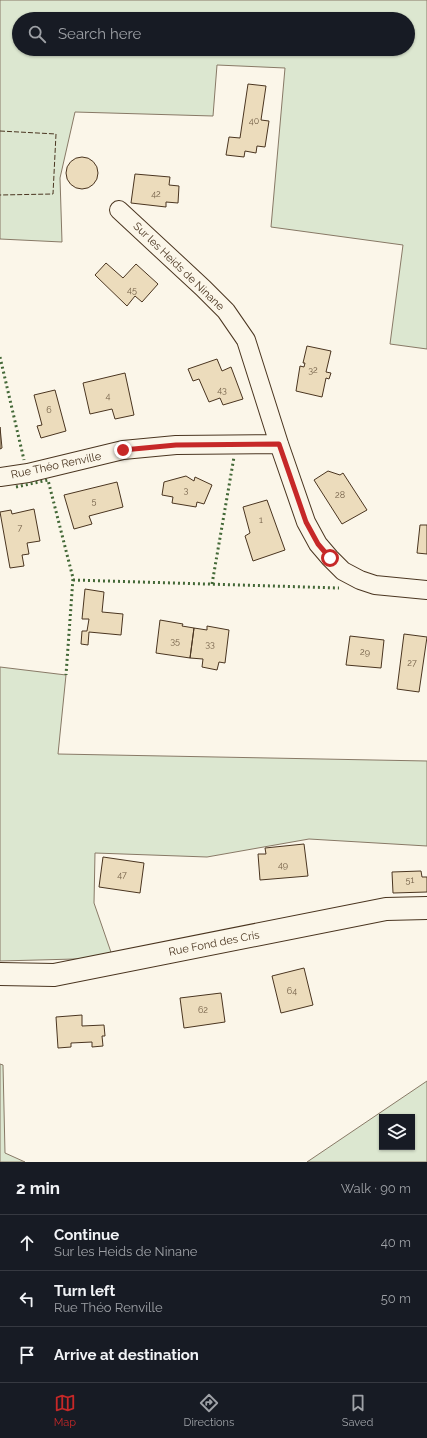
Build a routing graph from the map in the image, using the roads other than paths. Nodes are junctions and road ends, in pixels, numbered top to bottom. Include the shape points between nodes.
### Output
1 (119, 210) dead end
2 (279, 444) junction
3 (0, 477) edge
4 (427, 590) edge
5 (427, 908) edge
6 (0, 974) edge

1 - 2 street, Sur les Heids de Ninane via 226,311 246,340
2 - 3 street, Rue Théo Renville via 176,445 123,450 28,473
2 - 4 street, Sur les Heids de Ninane via 306,522 318,544 343,571 375,586
5 - 6 street, Rue Fond des Cris via 386,909 54,975

